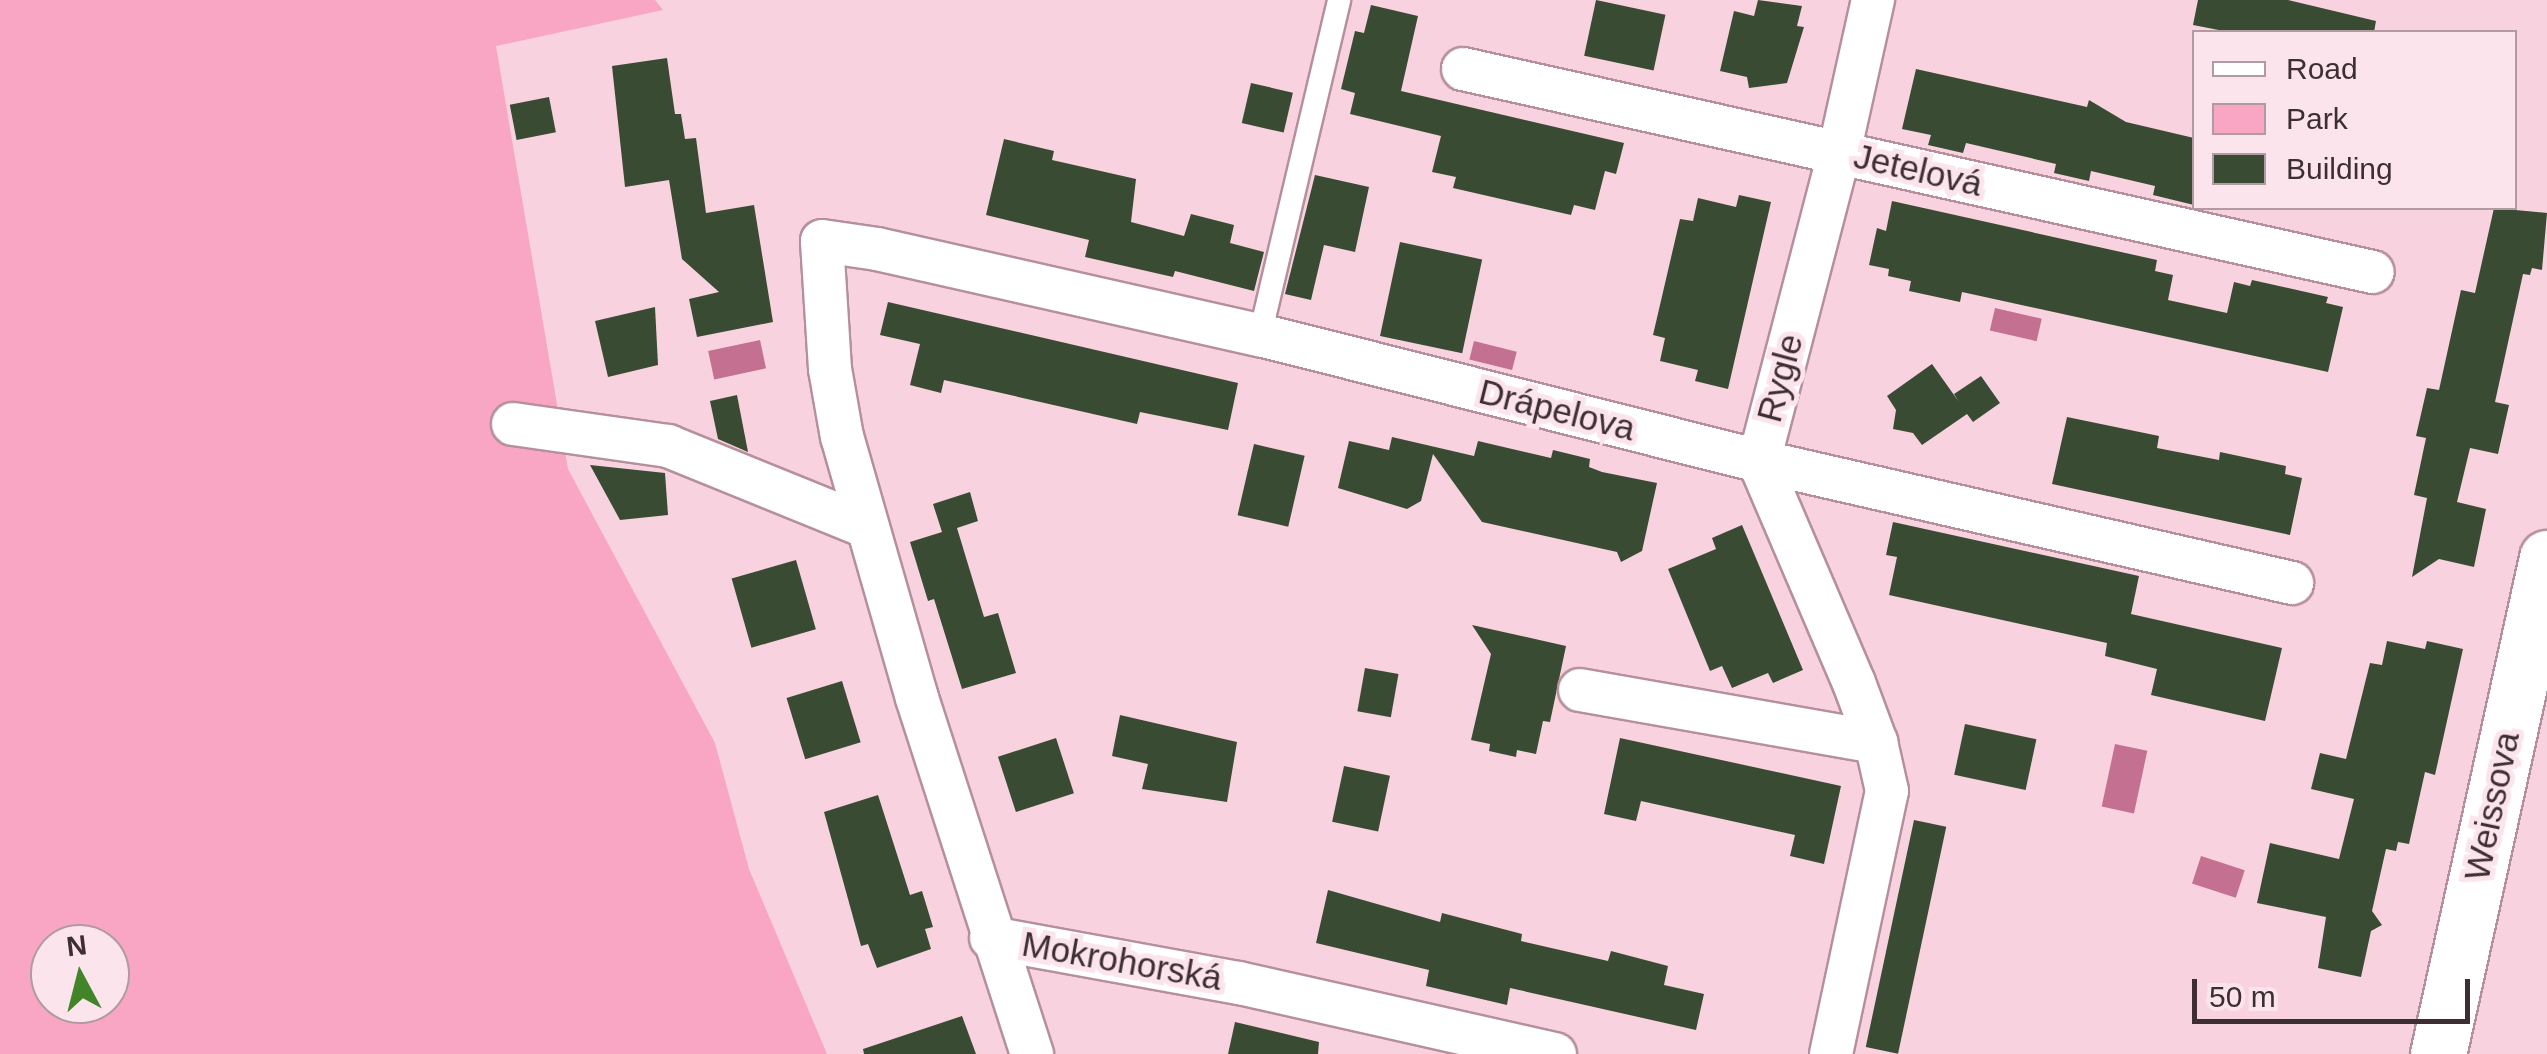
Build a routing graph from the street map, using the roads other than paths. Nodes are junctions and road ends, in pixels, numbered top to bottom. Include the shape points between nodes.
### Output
1 (1338, 0) edge
2 (1873, 0) edge
3 (1463, 69) dead end
4 (1839, 153) junction
5 (822, 241) joint
6 (2373, 272) dead end
7 (1260, 335) junction
8 (512, 424) dead end
9 (1758, 461) junction
10 (867, 527) junction
11 (2547, 558) edge
12 (2292, 582) dead end
13 (1580, 690) dead end
14 (1876, 742) junction
15 (991, 938) junction
16 (1032, 1054) edge
17 (1555, 1054) edge
18 (1831, 1054) edge
19 (2438, 1054) edge

1 - 7 lane
2 - 4 street, Rygle
3 - 4 street, Jetelová
4 - 6 street, Jetelová
4 - 9 street, Rygle
5 - 7 street, Drápelova
5 - 10 street, Mokrohorská via 834,403
7 - 9 street, Drápelova
8 - 10 street via 668,446
9 - 12 street, Drápelova
9 - 14 street, Rygle
10 - 15 street, Mokrohorská
11 - 19 street, Weissova
13 - 14 street
14 - 18 street, Rygle via 1887,792
15 - 16 street
15 - 17 street, Mokrohorská via 1240,983

